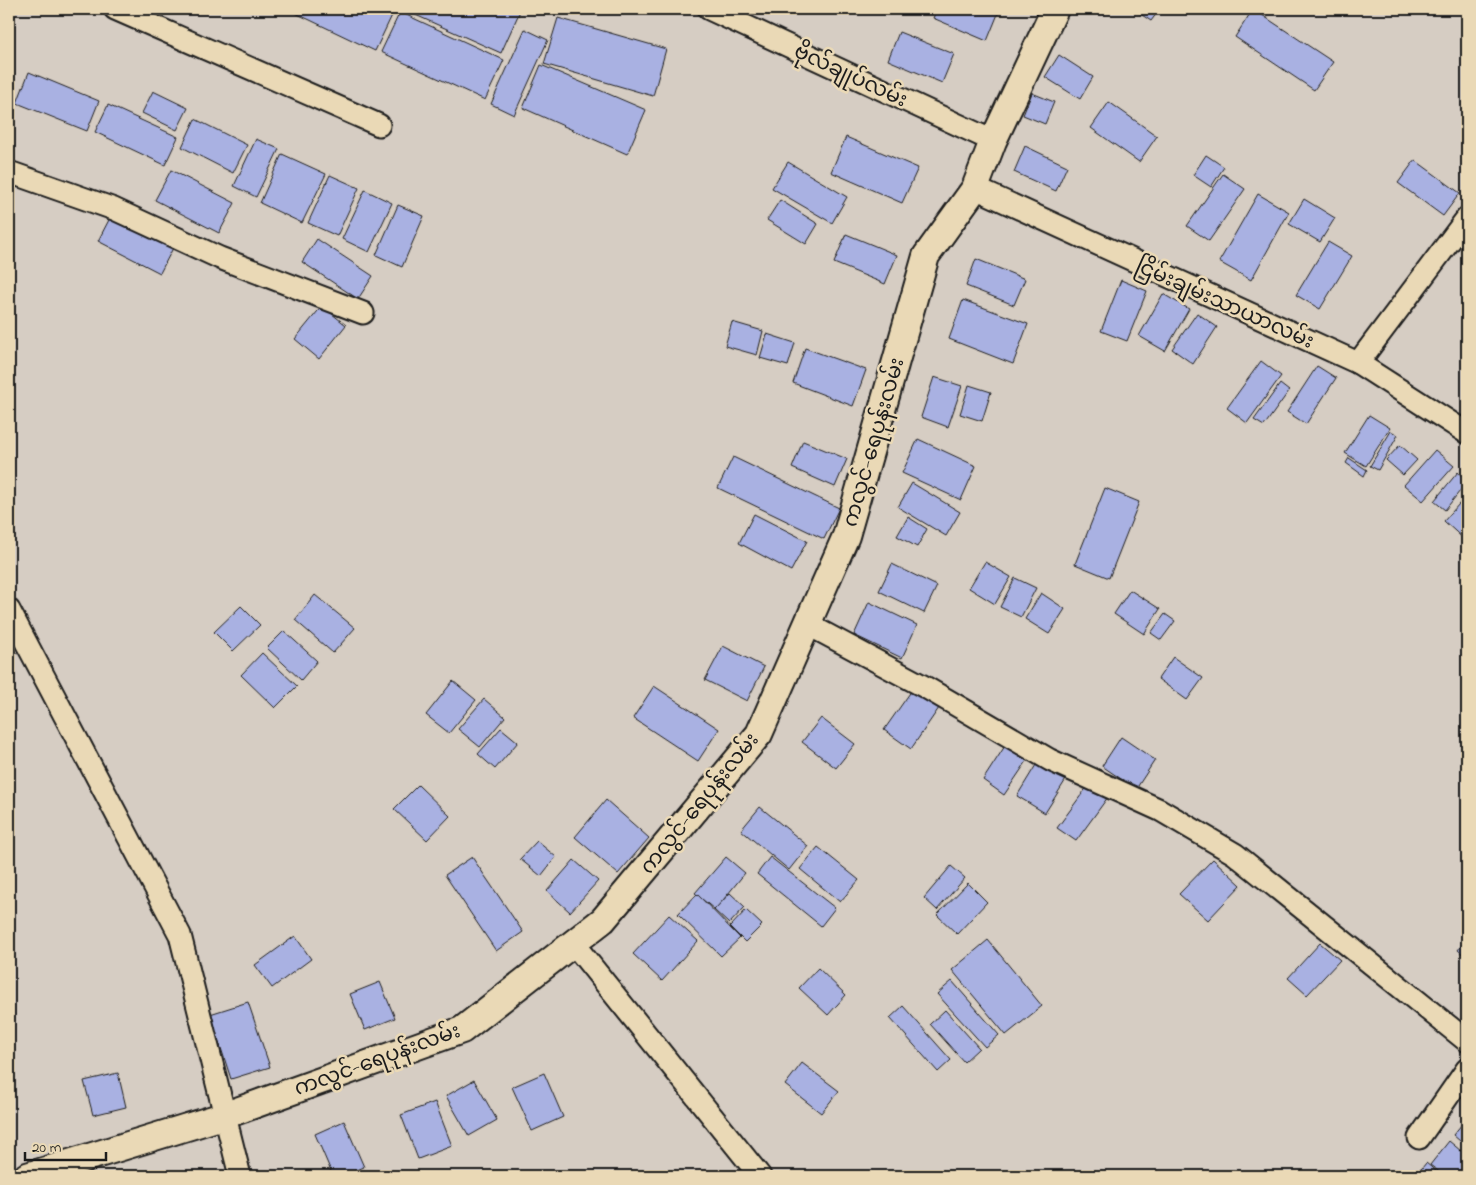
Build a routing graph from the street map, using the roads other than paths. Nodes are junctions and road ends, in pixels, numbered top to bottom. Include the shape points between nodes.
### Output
1 (115, 9) edge
2 (708, 9) edge
3 (1055, 9) edge
4 (379, 125) dead end
5 (992, 141) junction
6 (9, 172) edge
7 (975, 188) junction
8 (1467, 218) edge
9 (363, 313) dead end
10 (1358, 363) junction
11 (1467, 433) edge
12 (9, 610) edge
13 (807, 624) junction
14 (573, 943) junction
15 (1467, 1041) edge
16 (1467, 1069) edge
17 (224, 1116) junction
18 (1419, 1138) dead end
19 (27, 1176) edge
20 (240, 1176) edge
21 (760, 1176) edge

1 - 4 street
2 - 5 street, ဗိုလ်ချုပ်လမ်း
3 - 5 street, ကလွင်-ရေပုန်းလမ်း
5 - 7 street, ကလွင်-ရေပုန်းလမ်း
6 - 9 street via 114,208 220,258
7 - 10 street, ငြိမ်းချမ်းသာယာလမ်း
7 - 13 street, ကလွင်-ရေပုန်းလမ်း via 926,256 846,536
8 - 10 street
10 - 11 street, ငြိမ်းချမ်းသာယာလမ်း
12 - 17 street via 180,935
13 - 14 street, ကလွင်-ရေပုန်းလမ်း via 759,734 603,920
13 - 15 street via 925,687 1050,760 1160,810 1235,854
14 - 17 street, ကလွင်-ရေပုန်းလမ်း via 462,1030
14 - 21 street
16 - 18 street
17 - 19 street, ကလွင်-ရေပုန်းလမ်း
17 - 20 street

